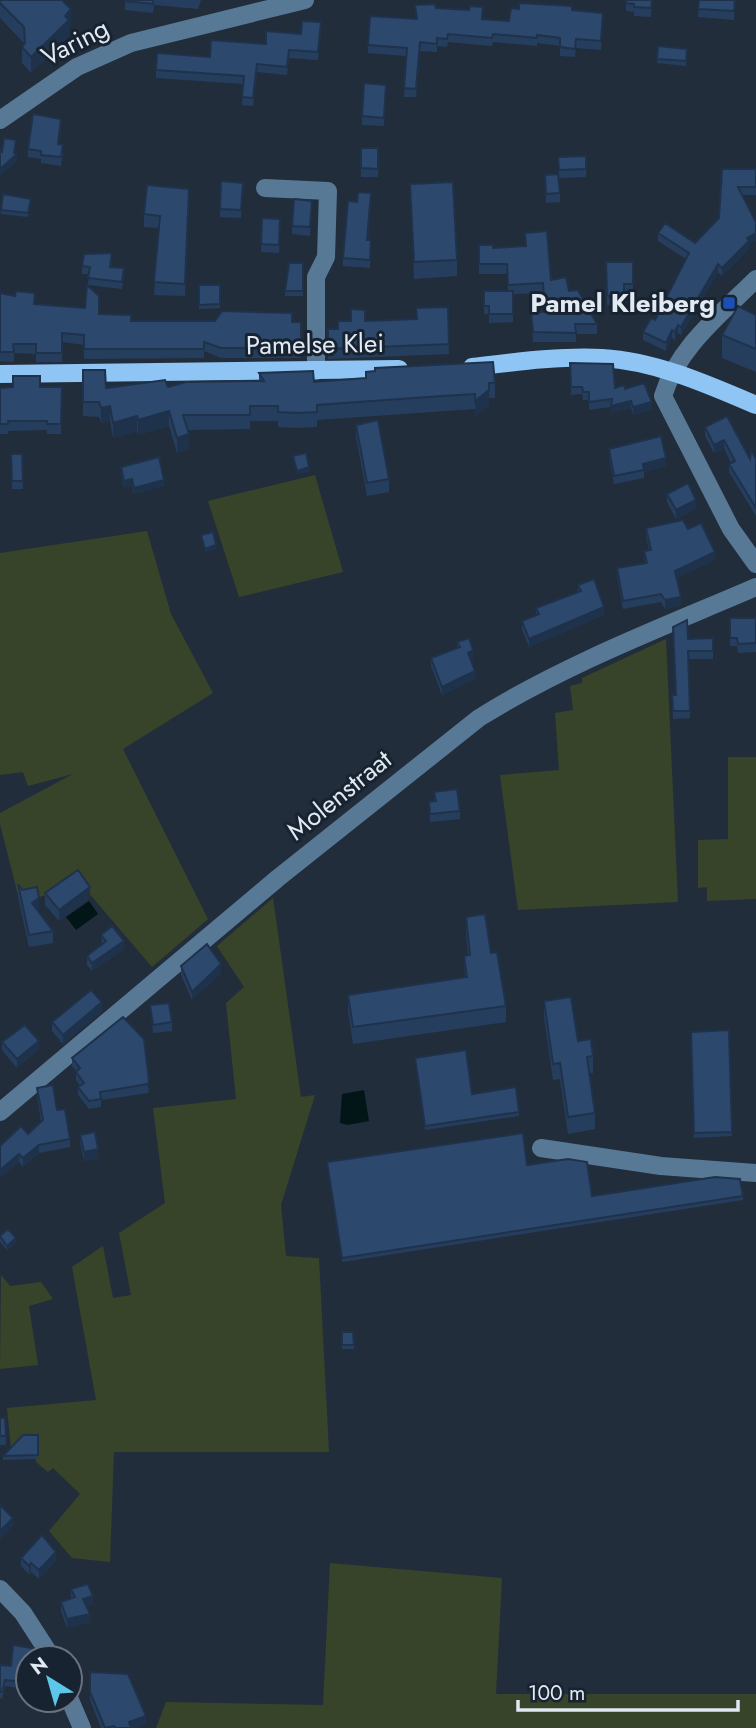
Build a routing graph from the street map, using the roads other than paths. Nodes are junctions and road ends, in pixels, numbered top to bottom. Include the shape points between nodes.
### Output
1 (305, 0) edge
2 (0, 120) edge
3 (265, 188) dead end
4 (756, 279) edge
5 (448, 368) edge
6 (416, 369) edge
7 (316, 371) junction
8 (671, 371) junction
9 (0, 374) edge
10 (756, 405) edge
11 (756, 564) edge
12 (756, 587) edge
13 (0, 1112) edge
14 (541, 1148) dead end
15 (756, 1173) edge
16 (0, 1589) edge
17 (43, 1644) edge

1 - 2 street, Varing via 131,43 77,66
3 - 7 street via 337,191 326,257 316,277
4 - 8 street
5 - 8 main road via 603,358
6 - 7 main road, Pamelse Klei
7 - 9 main road, Pamelse Klei
8 - 10 main road
8 - 11 street via 665,403 731,529
12 - 13 street, Molenstraat via 606,652 509,698 479,718 278,878
14 - 15 street via 661,1166
16 - 17 street

